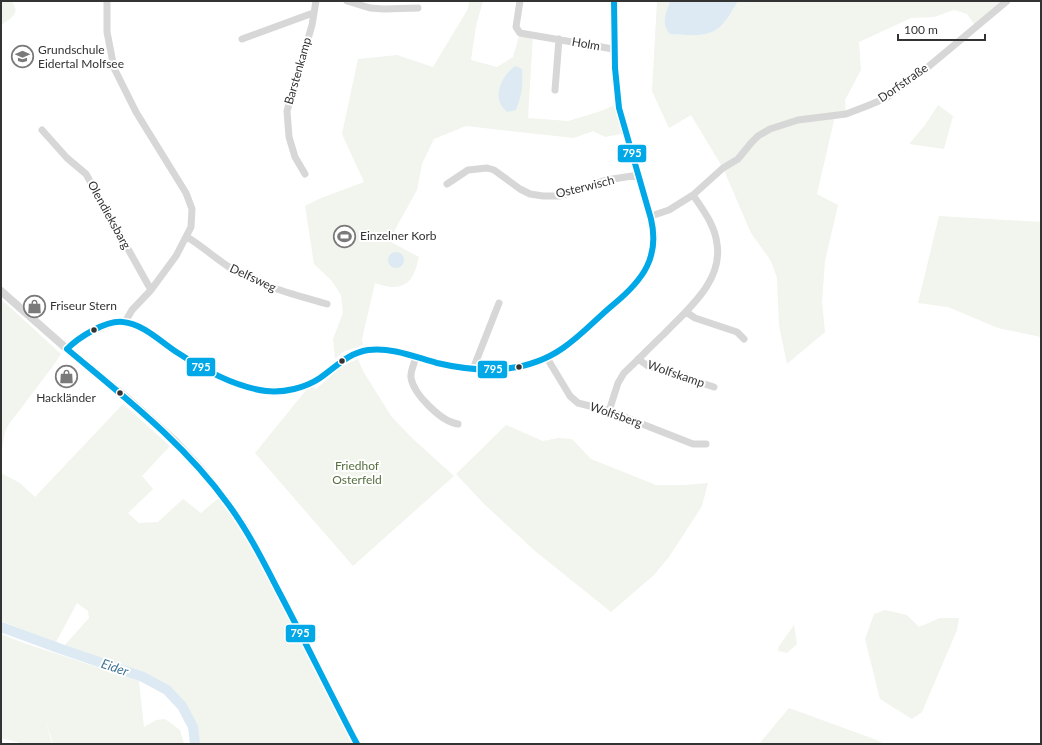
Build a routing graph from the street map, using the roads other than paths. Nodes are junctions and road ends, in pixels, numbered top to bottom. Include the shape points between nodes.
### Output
1 (107, 1) edge
2 (316, 1) edge
3 (347, 1) edge
4 (520, 1) edge
5 (614, 1) edge
6 (1007, 1) edge
7 (418, 8) dead end
8 (314, 13) junction
9 (242, 39) dead end
10 (559, 39) junction
11 (613, 49) junction
12 (555, 90) dead end
13 (42, 130) dead end
14 (306, 174) dead end
15 (639, 175) junction
16 (447, 184) dead end
17 (694, 195) junction
18 (651, 216) junction
19 (187, 237) junction
20 (151, 290) junction
21 (1, 291) edge
22 (499, 303) dead end
23 (327, 304) dead end
24 (686, 312) junction
25 (125, 322) junction
26 (744, 339) dead end
27 (67, 349) junction
28 (416, 358) junction
29 (547, 358) junction
30 (638, 359) junction
31 (473, 369) junction
32 (714, 387) dead end
33 (609, 411) junction
34 (458, 424) dead end
35 (706, 444) dead end
36 (357, 744) edge

1 - 19 street via 107,32 114,68 136,112 189,199 192,220
2 - 8 street, Barstenkamp
3 - 7 street via 384,10
4 - 10 street, Holm via 516,26 520,33
5 - 11 street
6 - 17 street, Dorfstraße via 922,72 886,98 846,114 798,120 770,129 758,136 738,159 723,168
8 - 9 street, Barstenkamp
8 - 14 street, Barstenkamp via 287,111 289,136 295,157
10 - 11 street, Holm
10 - 12 street, Holm
11 - 15 street via 619,107
13 - 20 street, Olendieksbarg via 67,158 86,174
15 - 16 street, Osterwisch via 606,180 560,196 530,194 487,168 468,170
15 - 18 street
17 - 18 street, Dorfstraße via 669,210
17 - 24 street, Wolfskamp via 709,219 718,254 709,282
18 - 29 street via 655,236 654,247 648,268 642,277 567,345
19 - 20 street via 165,273
19 - 23 street, Delfsweg via 224,264 268,287
20 - 25 street via 132,310
21 - 27 street
22 - 31 street
24 - 26 street via 695,318 737,332
24 - 30 street, Wolfskamp
25 - 27 street via 114,322 102,327 72,343
25 - 28 street via 142,329 202,367 238,384 266,391 300,387 316,380 348,355 360,351 379,349
27 - 36 street via 175,441 222,495 245,528 262,559
28 - 31 street
28 - 34 street via 411,379 423,399 446,421
29 - 31 street via 516,368
29 - 33 street, Wolfsberg via 574,401
30 - 32 street, Wolfskamp via 648,366
30 - 33 street, Wolfskamp via 620,378
33 - 35 street, Wolfsberg via 692,444

